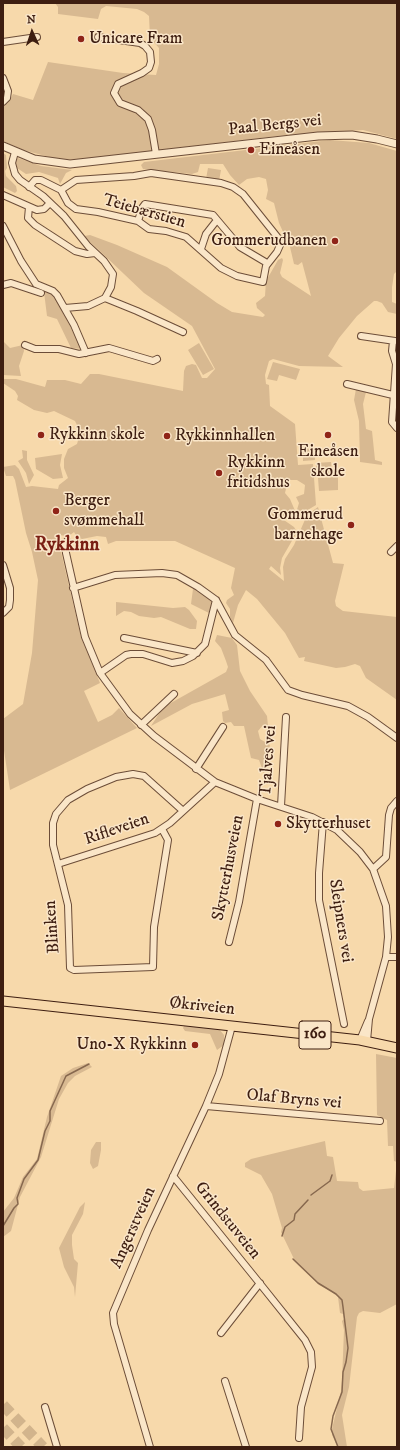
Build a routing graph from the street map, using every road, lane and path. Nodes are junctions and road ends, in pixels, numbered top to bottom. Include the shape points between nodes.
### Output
1 (37, 37) dead end
2 (98, 37) dead end
3 (3, 42) edge
4 (3, 78) edge
5 (3, 102) edge
6 (397, 144) edge
7 (3, 146) edge
8 (15, 152) junction
9 (156, 154) junction
10 (29, 187) junction
11 (61, 190) junction
12 (3, 195) edge
13 (50, 203) junction
14 (29, 207) junction
15 (217, 220) junction
16 (138, 221) junction
17 (3, 226) edge
18 (201, 249) junction
19 (95, 253) junction
20 (267, 263) junction
21 (36, 284) junction
22 (3, 285) edge
23 (27, 288) junction
24 (41, 293) dead end
25 (105, 298) junction
26 (65, 308) junction
27 (183, 332) dead end
28 (361, 336) dead end
29 (395, 341) edge
30 (25, 345) dead end
31 (86, 352) junction
32 (157, 359) dead end
33 (396, 364) edge
34 (347, 384) dead end
35 (396, 396) edge
36 (397, 428) edge
37 (67, 541) dead end
38 (397, 546) edge
39 (391, 552) dead end
40 (3, 565) edge
41 (73, 588) junction
42 (216, 600) junction
43 (3, 614) edge
44 (124, 638) dead end
45 (196, 653) junction
46 (100, 673) junction
47 (174, 694) dead end
48 (286, 717) dead end
49 (140, 725) junction
50 (223, 727) dead end
51 (397, 738) edge
52 (196, 769) junction
53 (215, 782) junction
54 (257, 799) junction
55 (397, 800) edge
56 (280, 806) junction
57 (182, 810) junction
58 (323, 822) junction
59 (162, 829) junction
60 (58, 864) junction
61 (373, 869) junction
62 (229, 942) dead end
63 (386, 956) junction
64 (397, 957) edge
65 (3, 1001) edge
66 (344, 1024) dead end
67 (232, 1026) junction
68 (363, 1041) junction
69 (397, 1048) edge
70 (206, 1106) junction
71 (380, 1121) dead end
72 (172, 1176) junction
73 (260, 1283) junction
74 (221, 1333) dead end
75 (225, 1381) dead end
76 (45, 1407) dead end
77 (299, 1438) dead end
78 (57, 1447) edge
79 (150, 1447) edge
80 (246, 1447) edge

1 - 3 street
2 - 9 street via 140,43 150,52 151,62 148,68 142,74 118,84 114,93 118,101 138,110 148,119
4 - 5 street via 8,91
6 - 9 street, Paal Bergs vei via 364,137 334,135
7 - 8 street, Paal Bergs vei
8 - 9 street, Paal Bergs vei via 44,162 70,164
8 - 10 street via 12,168 20,180
10 - 11 street via 35,180 41,180
10 - 13 street
11 - 16 street, Teiebærstien via 68,203 76,209
11 - 20 street via 76,180 151,173 181,176 233,187 248,200 280,239 280,246
12 - 14 street
13 - 14 street via 47,208 40,210
13 - 19 street
14 - 19 street via 28,218 35,225 75,251
15 - 16 street via 213,215 150,204 143,205
15 - 18 street via 206,234
15 - 20 street via 240,247
16 - 18 street, Teiebærstien via 149,229 186,237
17 - 21 street via 20,260
18 - 20 street, Teiebærstien via 221,268 237,276 263,282
19 - 25 street via 113,274 111,287
21 - 23 street
21 - 26 street via 53,291
22 - 23 street via 11,283
23 - 24 street
25 - 26 street via 88,306
25 - 27 street
26 - 31 street
28 - 29 street
29 - 33 street via 392,351
30 - 31 street via 35,349 59,349 79,354
31 - 32 street via 109,348 153,361
33 - 35 street
34 - 35 street
35 - 36 street via 392,422
37 - 41 street via 65,546
38 - 39 street
40 - 43 street via 10,588 10,600 9,607
41 - 42 street via 115,575 162,573 183,578
41 - 46 street via 82,627
42 - 45 street via 205,644
42 - 51 street via 235,635 266,660 288,690 348,706 368,716
44 - 45 street
45 - 46 street via 177,663 143,654 126,655
46 - 49 street
47 - 49 street
48 - 56 street, Tjalves vei
49 - 52 street
50 - 52 street
52 - 53 street
53 - 54 street
53 - 57 street, Rifleveien
54 - 56 street
54 - 62 street, Skytterhusveien
55 - 61 street via 389,816 386,857
56 - 58 street
57 - 59 street, Rifleveien
57 - 60 street, Blinken via 144,776 124,775 87,789 68,800 56,814 52,837
58 - 61 street via 348,839
58 - 66 street, Sleipners vei via 319,900
59 - 60 street, Rifleveien
59 - 60 street, Blinken via 168,840 154,927 153,967 74,970 70,968 68,904
61 - 63 street via 383,893 387,913
63 - 64 street
63 - 68 street
65 - 67 main road, Økriveien / 160
67 - 68 main road, Økriveien / 160
67 - 70 street, Angerstveien via 219,1074
68 - 69 main road, Økriveien / 160
70 - 71 street, Olaf Bryns vei
70 - 72 street, Angerstveien
72 - 73 street, Grindstuveien
72 - 79 street, Angerstveien via 113,1313
73 - 74 street, Grindstuveien
73 - 77 street, Grindstuveien via 311,1352 312,1367 301,1407
75 - 80 street
76 - 78 street

